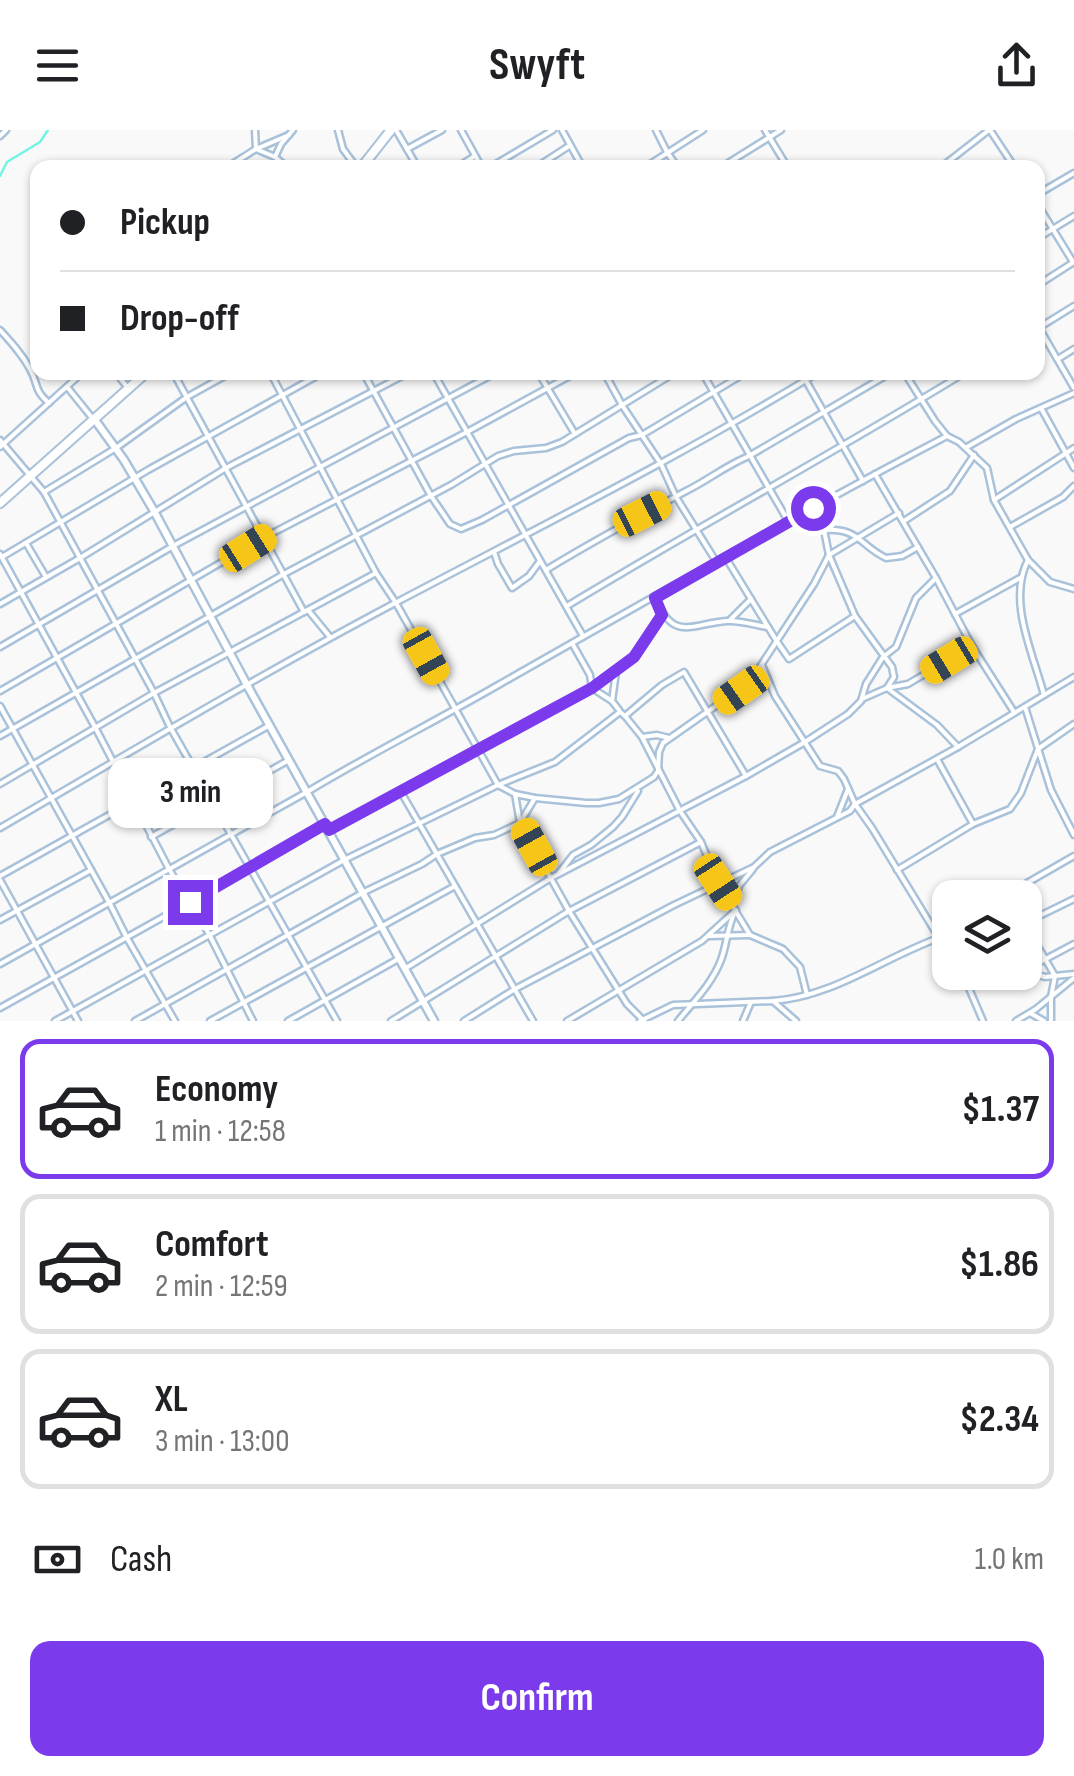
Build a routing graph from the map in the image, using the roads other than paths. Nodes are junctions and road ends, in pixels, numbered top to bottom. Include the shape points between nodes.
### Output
1 (6, 130) edge
2 (255, 130) edge
3 (338, 130) edge
4 (394, 130) edge
5 (442, 130) edge
6 (552, 130) edge
7 (562, 130) edge
8 (656, 130) edge
9 (704, 130) edge
10 (764, 130) edge
11 (782, 130) edge
12 (990, 130) edge
13 (464, 131) edge
14 (291, 132) edge
15 (0, 136) edge
16 (770, 138) junction
17 (570, 145) junction
18 (256, 149) junction
19 (407, 150) junction
20 (667, 152) junction
21 (476, 156) junction
22 (274, 157) junction
23 (239, 160) edge
24 (278, 160) edge
25 (352, 160) edge
26 (372, 160) edge
27 (413, 160) edge
28 (469, 160) edge
29 (479, 160) edge
30 (500, 160) edge
31 (547, 160) edge
32 (578, 160) edge
33 (656, 160) edge
34 (672, 160) edge
35 (733, 160) edge
36 (783, 160) edge
37 (951, 160) edge
38 (1008, 160) edge
39 (1074, 173) edge
40 (1045, 190) edge
41 (1074, 216) edge
42 (1045, 218) edge
43 (1052, 230) junction
44 (1045, 234) edge
45 (1074, 262) edge
46 (1045, 281) edge
47 (1074, 306) edge
48 (1045, 323) edge
49 (2, 335) edge
50 (1045, 338) edge
51 (1074, 349) edge
52 (1058, 359) junction
53 (30, 368) edge
54 (34, 380) edge
55 (76, 380) edge
56 (122, 380) edge
57 (138, 380) edge
58 (177, 380) edge
59 (219, 380) edge
60 (274, 380) edge
61 (309, 380) edge
62 (368, 380) edge
63 (395, 380) edge
64 (438, 380) edge
65 (483, 380) edge
66 (543, 380) edge
67 (562, 380) edge
68 (608, 380) edge
69 (662, 380) edge
70 (706, 380) edge
71 (733, 380) edge
72 (806, 380) joint
73 (878, 380) edge
74 (909, 380) edge
75 (953, 380) edge
76 (68, 388) junction
77 (129, 388) junction
78 (548, 388) junction
79 (1074, 390) edge
80 (373, 392) junction
81 (713, 392) junction
82 (282, 395) junction
83 (187, 397) junction
84 (449, 400) junction
85 (922, 400) junction
86 (49, 404) junction
87 (622, 404) junction
88 (1040, 408) junction
89 (824, 412) junction
90 (97, 418) junction
91 (732, 424) junction
92 (394, 428) junction
93 (301, 430) junction
94 (467, 432) junction
95 (575, 434) junction
96 (642, 435) junction
97 (208, 436) junction
98 (948, 436) junction
99 (1, 444) edge
100 (844, 446) junction
101 (116, 448) junction
102 (966, 448) junction
103 (1074, 448) edge
104 (1064, 452) junction
105 (974, 454) junction
106 (749, 456) junction
107 (413, 460) junction
108 (485, 463) junction
109 (661, 464) junction
110 (320, 466) junction
111 (226, 468) junction
112 (1074, 468) edge
113 (875, 474) junction
114 (31, 477) junction
115 (134, 478) junction
116 (863, 481) junction
117 (1074, 486) edge
118 (768, 488) junction
119 (44, 492) junction
120 (432, 496) junction
121 (676, 497) junction
122 (339, 499) junction
123 (994, 500) junction
124 (0, 504) edge
125 (509, 505) junction
126 (247, 506) junction
127 (813, 508) junction
128 (154, 511) junction
129 (899, 513) junction
130 (788, 521) junction
131 (904, 521) junction
132 (62, 523) junction
133 (1010, 527) junction
134 (695, 528) junction
135 (824, 530) junction
136 (358, 536) junction
137 (526, 536) junction
138 (858, 537) junction
139 (265, 538) junction
140 (26, 544) junction
141 (173, 546) junction
142 (918, 547) junction
143 (494, 552) junction
144 (828, 555) junction
145 (1, 556) edge
146 (80, 558) junction
147 (726, 558) junction
148 (540, 560) junction
149 (1028, 560) junction
150 (717, 563) junction
151 (546, 570) junction
152 (284, 574) junction
153 (376, 574) junction
154 (46, 577) junction
155 (936, 578) junction
156 (1020, 578) junction
157 (191, 580) junction
158 (1074, 589) edge
159 (97, 590) junction
160 (20, 592) junction
161 (655, 598) junction
162 (751, 600) junction
163 (396, 602) junction
164 (0, 604) edge
165 (566, 606) junction
166 (306, 611) junction
167 (955, 614) junction
168 (662, 615) junction
169 (210, 616) junction
170 (856, 616) junction
171 (730, 620) junction
172 (38, 624) junction
173 (115, 624) junction
174 (767, 627) junction
175 (583, 636) junction
176 (330, 638) junction
177 (776, 640) junction
178 (572, 643) junction
179 (972, 646) junction
180 (0, 648) edge
181 (230, 653) junction
182 (884, 656) junction
183 (56, 657) junction
184 (135, 659) junction
185 (762, 664) junction
186 (616, 672) junction
187 (1074, 677) edge
188 (247, 685) junction
189 (592, 688) junction
190 (886, 688) junction
191 (0, 690) edge
192 (154, 693) junction
193 (76, 694) junction
194 (1044, 695) junction
195 (862, 698) junction
196 (612, 701) junction
197 (0, 706) edge
198 (1025, 706) junction
199 (456, 709) junction
200 (708, 713) junction
201 (623, 714) junction
202 (1014, 714) junction
203 (1074, 724) edge
204 (270, 725) junction
205 (95, 727) junction
206 (170, 727) junction
207 (13, 729) junction
208 (0, 736) edge
209 (642, 737) junction
210 (670, 738) junction
211 (805, 742) junction
212 (478, 748) junction
213 (958, 748) junction
214 (1038, 749) junction
215 (289, 760) junction
216 (937, 760) junction
217 (112, 762) junction
218 (33, 764) junction
219 (194, 767) junction
220 (658, 771) junction
221 (746, 776) junction
222 (0, 784) edge
223 (498, 785) junction
224 (640, 787) junction
225 (848, 788) junction
226 (307, 792) junction
227 (402, 792) junction
228 (515, 794) junction
229 (52, 798) junction
230 (535, 798) junction
231 (133, 802) junction
232 (213, 802) junction
233 (854, 804) junction
234 (680, 811) junction
235 (836, 817) junction
236 (520, 823) junction
237 (419, 824) junction
238 (974, 824) junction
239 (327, 827) junction
240 (0, 828) edge
241 (232, 834) junction
242 (1074, 835) edge
243 (72, 837) junction
244 (151, 837) junction
245 (701, 842) junction
246 (437, 854) junction
247 (1074, 856) edge
248 (346, 859) junction
249 (754, 867) junction
250 (251, 868) junction
251 (90, 870) junction
252 (169, 870) junction
253 (896, 870) junction
254 (554, 877) junction
255 (0, 878) edge
256 (1032, 880) edge
257 (718, 882) junction
258 (455, 886) junction
259 (364, 892) junction
260 (1074, 899) edge
261 (190, 902) junction
262 (269, 902) junction
263 (110, 904) junction
264 (736, 910) junction
265 (18, 911) junction
266 (570, 911) junction
267 (1042, 915) edge
268 (0, 920) edge
269 (478, 922) junction
270 (382, 924) junction
271 (932, 927) edge
272 (209, 934) junction
273 (729, 935) junction
274 (750, 935) junction
275 (287, 936) junction
276 (708, 936) junction
277 (127, 938) junction
278 (932, 941) edge
279 (36, 944) junction
280 (1074, 944) edge
281 (592, 948) junction
282 (496, 955) junction
283 (1042, 955) edge
284 (400, 958) junction
285 (1044, 959) junction
286 (0, 964) edge
287 (227, 968) junction
288 (306, 968) junction
289 (406, 968) junction
290 (146, 970) junction
291 (1042, 976) edge
292 (1055, 976) junction
293 (1074, 976) edge
294 (54, 978) junction
295 (515, 989) junction
296 (619, 990) junction
297 (970, 990) edge
298 (806, 995) junction
299 (1051, 997) junction
300 (325, 1000) junction
301 (423, 1000) junction
302 (773, 1001) junction
303 (751, 1002) junction
304 (243, 1003) junction
305 (692, 1003) junction
306 (165, 1005) junction
307 (0, 1008) edge
308 (73, 1012) junction
309 (1030, 1013) junction
310 (642, 1020) edge
311 (55, 1021) edge
312 (78, 1021) edge
313 (135, 1021) edge
314 (175, 1021) edge
315 (210, 1021) edge
316 (253, 1021) edge
317 (288, 1021) edge
318 (337, 1021) edge
319 (391, 1021) edge
320 (434, 1021) edge
321 (464, 1021) edge
322 (534, 1021) edge
323 (567, 1021) edge
324 (678, 1021) edge
325 (743, 1021) edge
326 (796, 1021) edge
327 (983, 1021) edge
328 (1016, 1021) edge
329 (1044, 1021) edge
330 (1051, 1021) edge

1 - 15 street
2 - 18 street
3 - 25 street
4 - 19 street
4 - 26 main road
5 - 19 street
6 - 30 street
7 - 17 street
8 - 20 street
9 - 20 street
10 - 16 street
11 - 16 street
12 - 37 street
12 - 38 street
13 - 21 street
14 - 18 street
14 - 22 street
16 - 35 street
16 - 36 street
17 - 31 street
17 - 32 street
18 - 22 street
18 - 23 street
19 - 27 street
20 - 33 street
20 - 34 street
21 - 28 street
21 - 29 street
22 - 24 street
39 - 40 street
41 - 43 street
42 - 43 street
43 - 44 street
43 - 45 street
45 - 46 street
47 - 48 street
49 - 53 street
50 - 52 street
51 - 52 street
52 - 79 street
54 - 86 street
55 - 76 street
56 - 77 street
57 - 77 main road
58 - 83 street
59 - 83 street
60 - 82 street
61 - 82 street
62 - 80 street
63 - 80 street
64 - 84 street
65 - 84 street
66 - 78 street
67 - 78 street
68 - 87 street
69 - 87 street
70 - 81 street
71 - 81 street
72 - 89 street
72 - 91 street
73 - 89 street
74 - 85 street
75 - 85 street
76 - 86 street
76 - 90 street
77 - 90 main road
78 - 94 street
78 - 95 street
79 - 88 street
80 - 92 street
80 - 93 street
81 - 91 street
81 - 96 street
82 - 93 street
82 - 97 street
83 - 97 street
83 - 101 street
84 - 92 street
84 - 94 street
85 - 98 street
85 - 100 street
86 - 99 street
87 - 95 street
87 - 96 street
88 - 102 street
88 - 104 street
89 - 100 street
89 - 106 street
90 - 101 street
90 - 114 main road
91 - 106 street
91 - 109 street
92 - 107 street
92 - 110 street
93 - 110 street
93 - 111 street
94 - 107 street
94 - 108 street
95 - 108 street
96 - 109 street
96 - 125 street
97 - 111 street
97 - 115 street
98 - 102 street
98 - 113 street
99 - 114 street
100 - 116 street
100 - 118 street
101 - 115 street
101 - 119 street
102 - 105 street
103 - 104 street
104 - 112 street
104 - 123 street
105 - 123 street via 987,468
105 - 131 street via 944,496
106 - 118 street
106 - 121 street
107 - 120 street
107 - 122 street
108 - 120 street
108 - 125 street
109 - 121 street
109 - 137 street
110 - 122 street
110 - 126 street
111 - 126 street
111 - 128 street
113 - 116 street
113 - 129 street
114 - 119 street
114 - 124 main road
115 - 128 street
115 - 132 street
116 - 127 street
117 - 133 street
118 - 130 street
118 - 134 street
119 - 132 street
120 - 125 street via 450,524 462,529
120 - 136 street
121 - 134 street
121 - 151 street
122 - 136 street
122 - 139 street
123 - 133 street
125 - 137 street
126 - 139 street
126 - 141 street
127 - 130 street
127 - 135 street
128 - 141 street
128 - 146 street
129 - 131 street
129 - 138 street
130 - 147 street
131 - 142 street
132 - 140 street
132 - 146 street
133 - 149 street
134 - 150 street
134 - 165 street
135 - 138 street
135 - 144 street
136 - 152 street
136 - 153 street
137 - 143 street
137 - 148 street
138 - 142 street via 886,558
138 - 144 street
139 - 152 street
139 - 157 street
140 - 145 street
140 - 154 street
141 - 157 street
141 - 159 street
142 - 155 street
143 - 148 street via 512,588
143 - 163 street
144 - 170 street
144 - 177 street
145 - 160 street
146 - 154 street
146 - 159 street
147 - 150 street
147 - 162 street
148 - 151 street
149 - 156 street
149 - 158 street via 1050,582
150 - 161 street
151 - 165 street
152 - 166 street
152 - 169 street
153 - 163 street
153 - 166 street
154 - 160 street
155 - 167 street
155 - 182 street via 916,598 896,647
156 - 167 street
156 - 194 street via 1020,610
157 - 169 street
157 - 173 street
159 - 172 street
159 - 173 street
160 - 164 street
160 - 172 street
161 - 168 street
161 - 175 street
162 - 171 street
162 - 174 street
163 - 176 street
163 - 199 street
165 - 175 street
166 - 176 street
166 - 181 street
167 - 179 street
168 - 171 street via 692,629
168 - 186 street
169 - 181 street
169 - 184 street
170 - 177 street via 790,659
170 - 182 street
171 - 174 street
172 - 180 street
172 - 183 street
173 - 183 street
173 - 184 street
174 - 177 street
175 - 178 street
176 - 188 street
177 - 185 street
178 - 189 street
178 - 199 street
179 - 190 street via 908,684
179 - 202 street
181 - 188 street
181 - 192 street
182 - 190 street via 894,677
182 - 195 street
183 - 191 street
183 - 193 street
184 - 192 street
184 - 193 street
185 - 200 street via 746,686
185 - 211 street
186 - 189 street
186 - 196 street
187 - 194 street
188 - 204 street
188 - 206 street
189 - 196 street
189 - 212 street
190 - 195 street
190 - 213 street
192 - 205 street
192 - 206 street
193 - 205 street
193 - 207 street
194 - 198 street
195 - 211 street
196 - 201 street
197 - 207 street
198 - 202 street
198 - 214 street
199 - 212 street
199 - 226 street
200 - 201 street via 684,672
200 - 210 street
200 - 221 street
201 - 209 street
201 - 223 street via 555,762
202 - 213 street
203 - 214 street
204 - 215 street
204 - 219 street
205 - 217 street
205 - 218 street
206 - 217 street
206 - 219 street
207 - 208 street
207 - 218 street
209 - 210 street
209 - 220 street
210 - 220 street via 659,752
211 - 221 street
211 - 225 street via 820,766 838,770
212 - 223 street
212 - 227 street
213 - 216 street
214 - 238 street via 1016,803
214 - 242 street
215 - 226 street
215 - 232 street
216 - 233 street
216 - 238 street
217 - 229 street
217 - 231 street
218 - 222 street
218 - 229 street
219 - 231 street
219 - 232 street
220 - 224 street
220 - 234 street
221 - 234 street
223 - 228 street
223 - 237 street
224 - 230 street via 600,803
224 - 254 street via 613,827
225 - 233 street
225 - 235 street
226 - 239 street
226 - 241 street
227 - 237 street
227 - 239 street
228 - 230 street
228 - 236 street
229 - 240 street
229 - 243 street
230 - 236 street
231 - 243 street
231 - 244 street
232 - 241 street
232 - 244 street
233 - 235 street
233 - 253 street
234 - 245 street
234 - 254 street
235 - 249 street
236 - 246 street
236 - 254 street
237 - 246 street
237 - 248 street
238 - 253 street
239 - 248 street
239 - 250 street
241 - 250 street
241 - 252 street
243 - 251 street
243 - 255 street
244 - 252 street
245 - 257 street
245 - 266 street
246 - 258 street
246 - 259 street
247 - 256 street
248 - 259 street
248 - 262 street
249 - 257 street
249 - 264 street via 735,892
250 - 261 street
250 - 262 street
251 - 263 street
251 - 265 street
252 - 261 street
252 - 263 street
253 - 271 street
254 - 266 street
254 - 269 street
255 - 265 street
257 - 264 street
257 - 281 street
258 - 269 street
258 - 270 street
259 - 270 street
259 - 275 street
260 - 267 street
261 - 272 street
261 - 277 street
262 - 272 street
262 - 275 street
263 - 277 street
263 - 279 street
264 - 273 street
264 - 274 street
264 - 276 street
265 - 268 street
265 - 279 street
266 - 281 street
266 - 282 street
269 - 282 street
269 - 289 street
270 - 284 street
270 - 288 street
272 - 287 street
272 - 290 street
273 - 274 street
273 - 276 street
273 - 305 street via 715,974
274 - 298 street via 783,948 800,967
275 - 287 street
275 - 288 street
276 - 296 street
277 - 290 street
277 - 294 street
278 - 298 street
279 - 286 street
279 - 294 street
280 - 285 street
281 - 295 street
281 - 296 street
282 - 295 street
282 - 301 street
283 - 285 street
284 - 289 street
284 - 300 street
285 - 292 street
287 - 304 street
287 - 306 street
288 - 300 street
288 - 304 street
289 - 301 street
290 - 306 street
290 - 308 street
291 - 292 street
292 - 293 street
292 - 299 street
293 - 299 street
294 - 307 street
294 - 308 street
295 - 321 street
295 - 322 street
296 - 310 street
296 - 323 street
297 - 327 street
298 - 302 street
299 - 309 street
299 - 330 street
300 - 317 street
300 - 318 street
301 - 319 street
301 - 320 street
302 - 303 street
302 - 326 street
303 - 305 street
303 - 325 street
304 - 315 street
304 - 316 street
305 - 310 street
305 - 324 street
306 - 313 street
306 - 314 street
308 - 311 street
308 - 312 street
309 - 328 street
309 - 329 street

